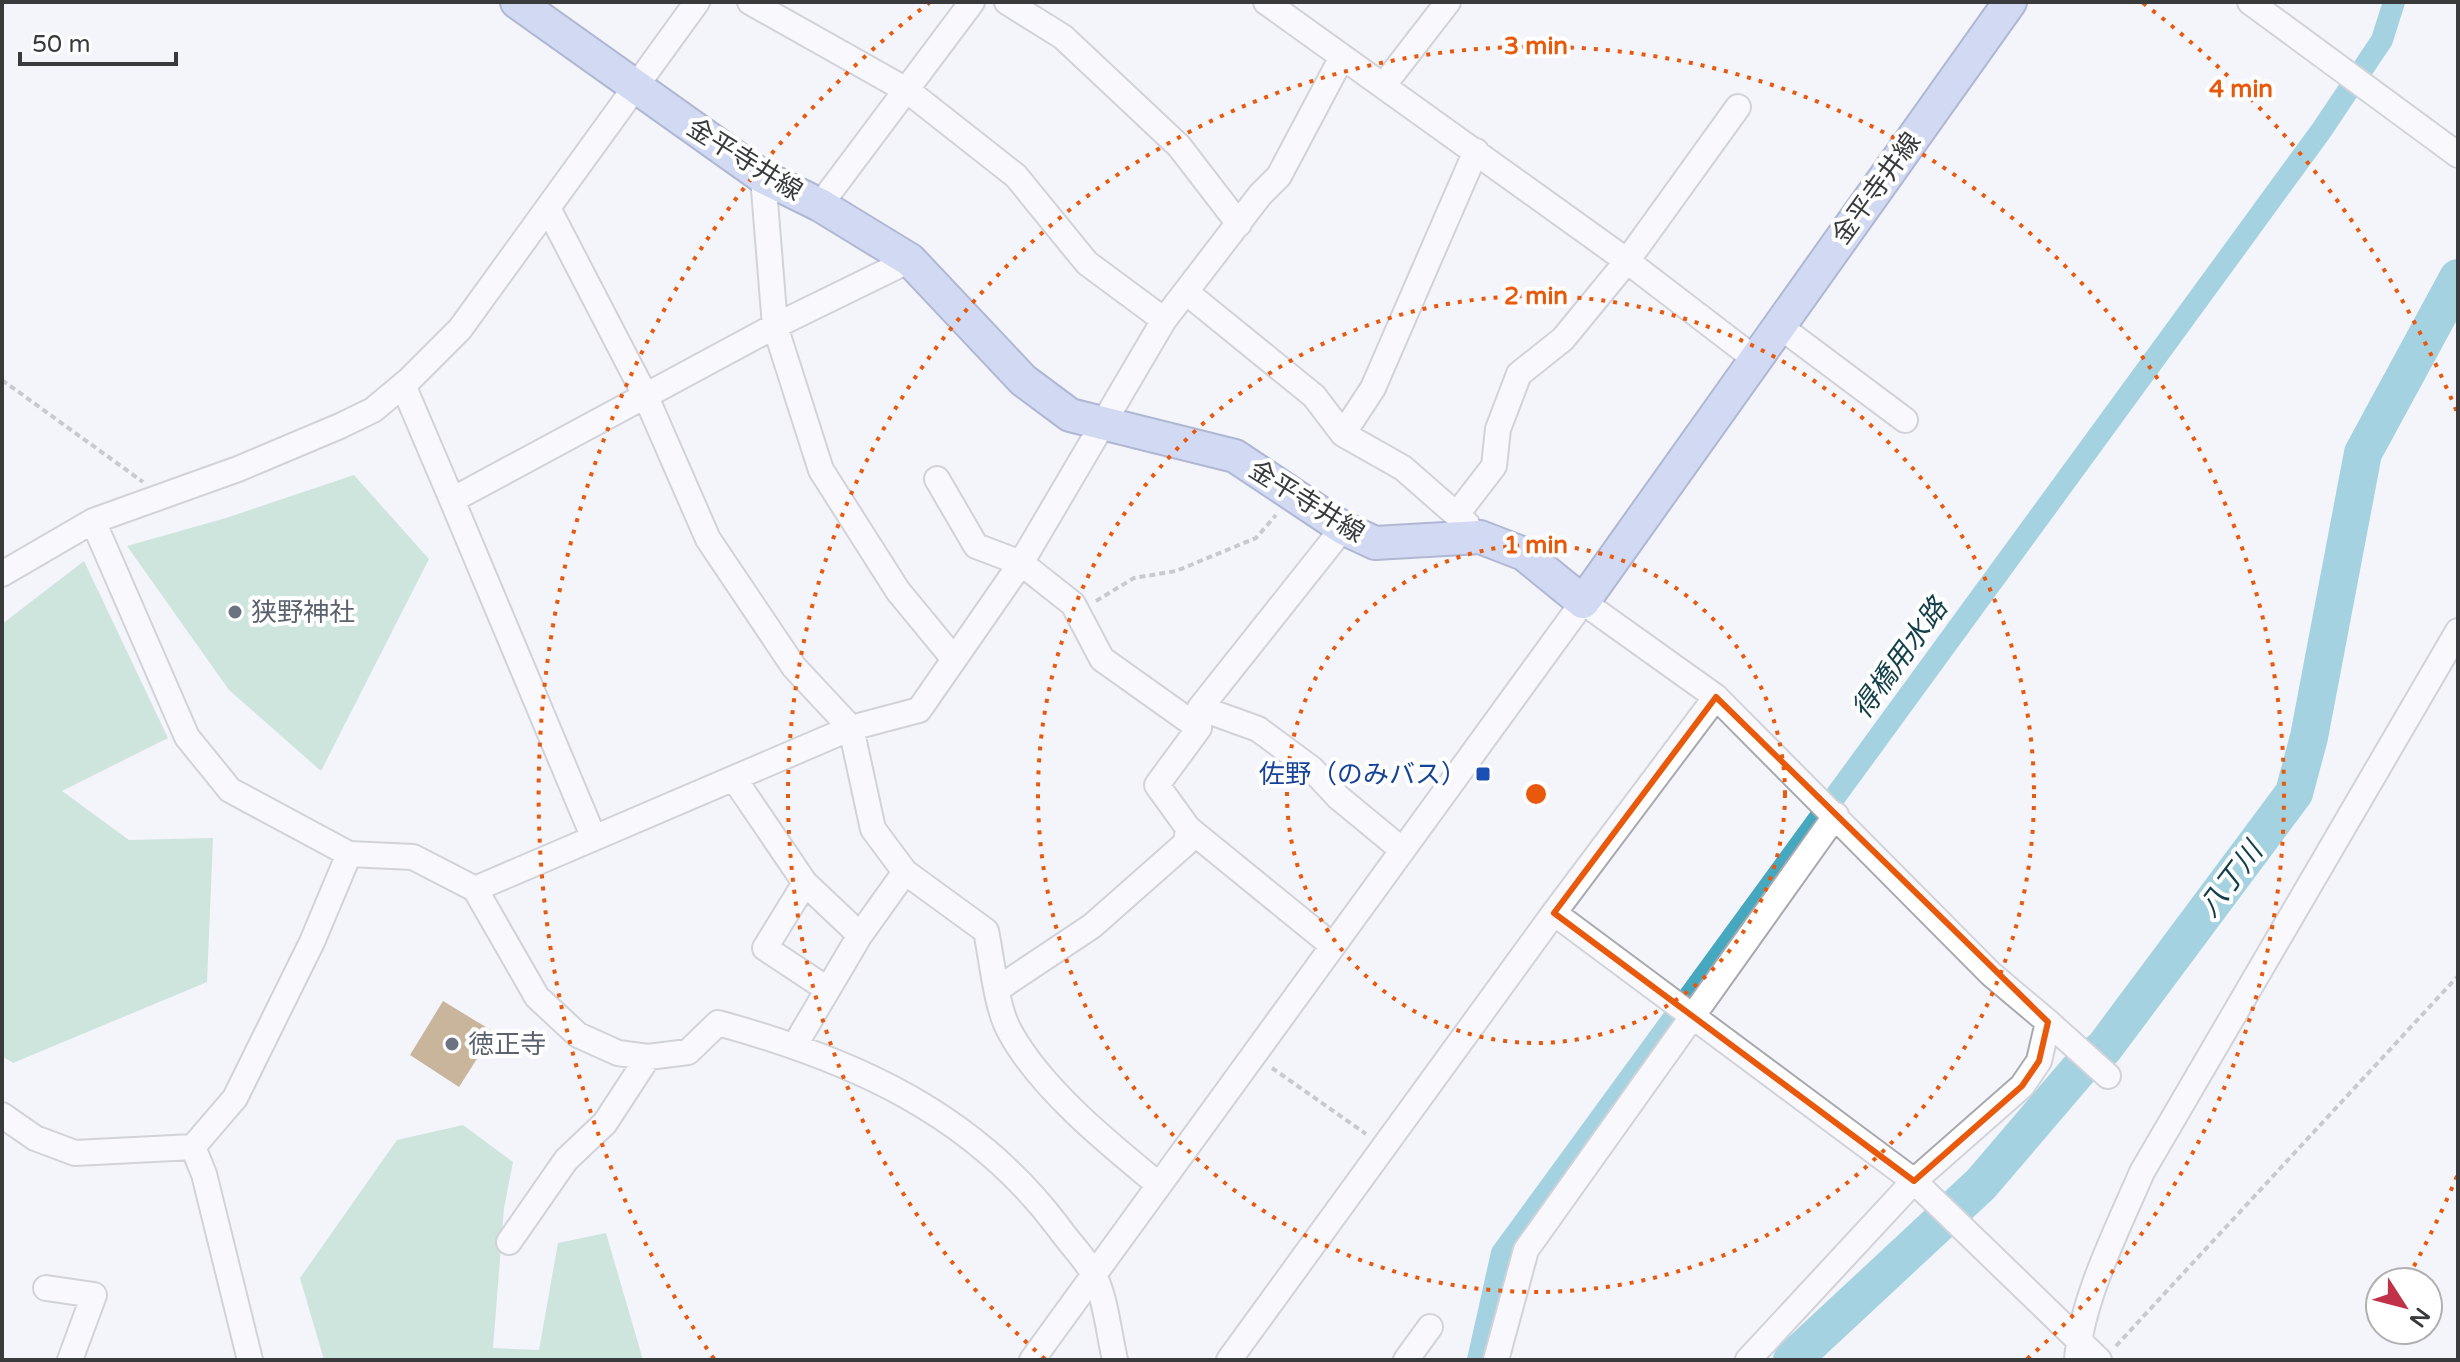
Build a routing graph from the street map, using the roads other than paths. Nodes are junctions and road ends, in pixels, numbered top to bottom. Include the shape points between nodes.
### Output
1 (517, 2) edge
2 (697, 2) edge
3 (750, 2) edge
4 (972, 2) edge
5 (1007, 2) edge
6 (1266, 2) edge
7 (1448, 2) edge
8 (2010, 2) edge
9 (2250, 2) edge
10 (1342, 57) junction
11 (1383, 86) junction
12 (635, 88) junction
13 (908, 91) junction
14 (1738, 107) dead end
15 (1476, 151) junction
16 (2458, 155) edge
17 (763, 177) junction
18 (820, 205) junction
19 (549, 210) junction
20 (1239, 224) junction
21 (910, 260) junction
22 (1627, 261) junction
23 (1186, 292) junction
24 (1164, 320) junction
25 (1778, 325) junction
26 (775, 326) junction
27 (1755, 359) junction
28 (403, 385) junction
29 (646, 397) junction
30 (1905, 420) dead end
31 (1105, 423) junction
32 (1343, 434) junction
33 (937, 479) dead end
34 (452, 500) junction
35 (1457, 514) junction
36 (93, 521) junction
37 (1343, 528) junction
38 (1480, 537) junction
39 (1021, 563) junction
40 (2, 574) edge
41 (1583, 602) junction
42 (2458, 631) edge
43 (954, 659) junction
44 (1716, 697) junction
45 (1200, 718) junction
46 (851, 728) junction
47 (735, 780) junction
48 (1829, 809) junction
49 (1188, 828) junction
50 (593, 836) junction
51 (1401, 849) junction
52 (349, 854) junction
53 (905, 872) junction
54 (805, 883) junction
55 (475, 889) junction
56 (1554, 913) junction
57 (860, 935) junction
58 (1333, 946) junction
59 (999, 988) junction
60 (827, 989) junction
61 (1684, 1011) junction
62 (2048, 1022) junction
63 (795, 1045) junction
64 (648, 1057) junction
65 (2108, 1076) dead end
66 (2, 1115) edge
67 (193, 1147) junction
68 (1914, 1181) junction
69 (1159, 1185) junction
70 (509, 1242) dead end
71 (1095, 1278) junction
72 (46, 1288) dead end
73 (1430, 1327) dead end
74 (2078, 1352) edge
75 (2107, 1354) edge
76 (70, 1360) edge
77 (250, 1360) edge
78 (1032, 1360) edge
79 (1115, 1360) edge
80 (1229, 1360) edge
81 (1406, 1360) edge
82 (1496, 1360) edge
83 (1748, 1360) edge

1 - 12 main road, 金平寺井線
2 - 12 street
3 - 13 street
4 - 13 street
5 - 20 street via 1063,37 1179,146
6 - 10 street
7 - 11 street
8 - 25 main road, 金平寺井線
9 - 16 street
10 - 11 street
10 - 20 street via 1279,176
11 - 15 street
12 - 17 main road, 金平寺井線
12 - 19 street
13 - 18 street
13 - 24 street via 1016,176 1087,263
14 - 22 street
15 - 22 street
15 - 32 street via 1373,388
17 - 18 main road, 金平寺井線
17 - 26 street
18 - 21 main road, 金平寺井線
19 - 28 street via 460,329
19 - 29 street
20 - 23 street
21 - 26 street
21 - 31 main road, 金平寺井線 via 1023,380 1070,415
22 - 27 street
22 - 35 street via 1563,339 1519,374 1498,429 1494,466
23 - 24 street
23 - 32 street via 1314,396
24 - 31 street
25 - 27 main road, 金平寺井線
25 - 30 street
26 - 29 street
26 - 43 street via 821,470 898,591
27 - 41 main road, 金平寺井線
28 - 34 street
28 - 36 street via 373,410 340,426
29 - 34 street
29 - 46 street via 708,539 794,667
31 - 37 main road, 金平寺井線 via 1235,456
31 - 39 street
32 - 35 street via 1403,468
33 - 39 street via 976,546
34 - 50 street
35 - 38 street
36 - 40 street
36 - 52 street via 187,737 230,790
37 - 38 main road, 金平寺井線 via 1375,543
37 - 45 street
38 - 41 main road, 金平寺井線 via 1524,554
39 - 43 street
39 - 45 street via 1073,604 1102,659
41 - 44 street
41 - 51 street
42 - 74 street via 2142,1172 2106,1257
43 - 46 street via 919,710
44 - 48 street
44 - 56 street
45 - 49 street via 1157,785
45 - 51 street via 1258,729 1312,769
46 - 47 street
46 - 53 street via 873,829
47 - 50 street
47 - 54 street
48 - 61 street
48 - 62 street via 1991,974
49 - 58 street
49 - 59 street via 1186,843 1092,926
50 - 55 street
51 - 58 street
52 - 55 street via 413,857
52 - 67 street via 235,1098
53 - 57 street
53 - 59 street via 986,931
54 - 57 street
54 - 60 street via 765,948
55 - 64 street via 537,997 578,1035 618,1053
56 - 61 street
56 - 80 street
57 - 60 street
58 - 69 street
59 - 69 street via 1008,1029 1026,1056 1107,1141
60 - 63 street
61 - 68 street
61 - 82 street via 1526,1250
62 - 65 street
62 - 68 street via 2039,1061 2022,1086
63 - 64 street via 718,1023 688,1052
63 - 71 street via 897,1090 965,1130 1033,1194
64 - 70 street via 605,1123 566,1160
66 - 67 street via 35,1138 75,1153
67 - 77 street
68 - 74 street
68 - 83 street
69 - 71 street
71 - 78 street
71 - 79 street
72 - 76 street via 94,1295
73 - 81 street
74 - 75 street

